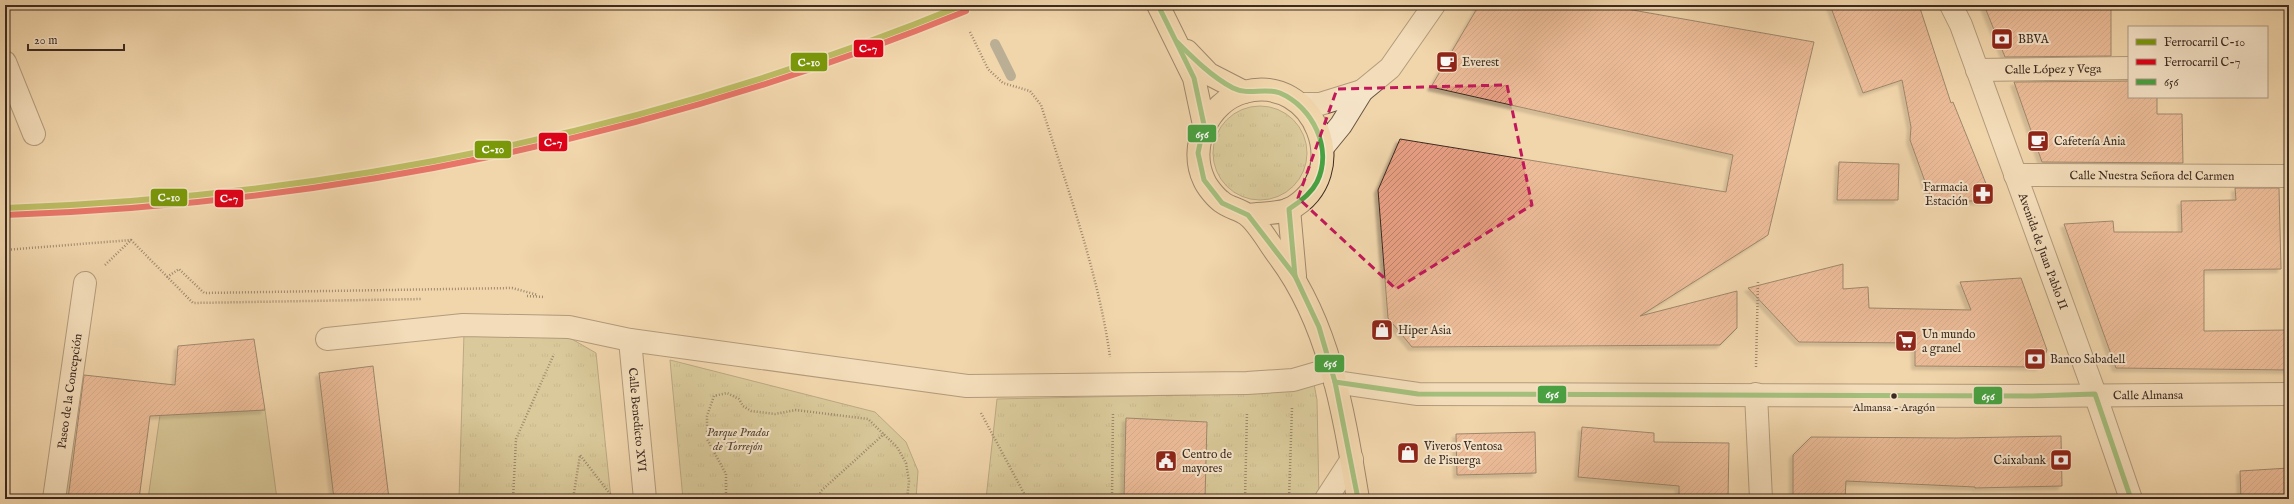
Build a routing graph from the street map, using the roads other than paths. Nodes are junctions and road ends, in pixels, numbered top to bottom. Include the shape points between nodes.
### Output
1 (1158, 5) edge
2 (1434, 5) edge
3 (1951, 5) edge
4 (1175, 40) junction
5 (5, 62) edge
6 (2128, 68) edge
7 (1977, 70) junction
8 (1362, 91) junction
9 (1244, 92) junction
10 (11, 93) edge
11 (1300, 104) junction
12 (1204, 125) junction
13 (34, 134) dead end
14 (1323, 147) junction
15 (2015, 174) junction
16 (2289, 176) edge
17 (1289, 209) junction
18 (1248, 215) junction
19 (1294, 276) junction
20 (85, 283) road end
21 (327, 339) dead end
22 (630, 340) junction
23 (1333, 376) junction
24 (1756, 394) junction
25 (2095, 394) junction
26 (2289, 394) edge
27 (1352, 459) junction
28 (54, 499) edge
29 (645, 499) edge
30 (1326, 499) edge
31 (1358, 499) edge
32 (1761, 499) edge
33 (2131, 499) edge

1 - 4 main road
2 - 8 street via 1390,68
3 - 7 street, Avenida de Juan Pablo II
4 - 9 main road via 1209,74
4 - 12 main road via 1194,78
5 - 10 street
6 - 7 street, Calle López y Vega
7 - 15 street, Avenida de Juan Pablo II
8 - 11 street via 1320,104
8 - 14 street via 1342,125
9 - 11 main road via 1270,91 1283,94
9 - 12 main road via 1215,110
10 - 13 street
11 - 14 main road via 1316,124
12 - 18 main road via 1198,153 1204,180 1222,203
14 - 17 main road via 1320,172 1308,194
15 - 16 street, Calle Nuestra Señora del Carmen
15 - 25 street, Avenida de Juan Pablo II
17 - 18 main road
17 - 19 main road
18 - 19 main road
19 - 23 main road via 1319,327
20 - 28 street, Paseo de la Concepción
21 - 22 street via 463,325 569,327
22 - 23 street via 967,386 1248,383
22 - 29 street, Calle Benedicto XVI
23 - 24 street, Calle Almansa via 1418,394
23 - 27 main road
24 - 25 street, Calle Almansa
24 - 32 street
25 - 26 street, Calle Almansa
25 - 33 street, Avenida de Juan Pablo II
27 - 30 street
27 - 31 main road

